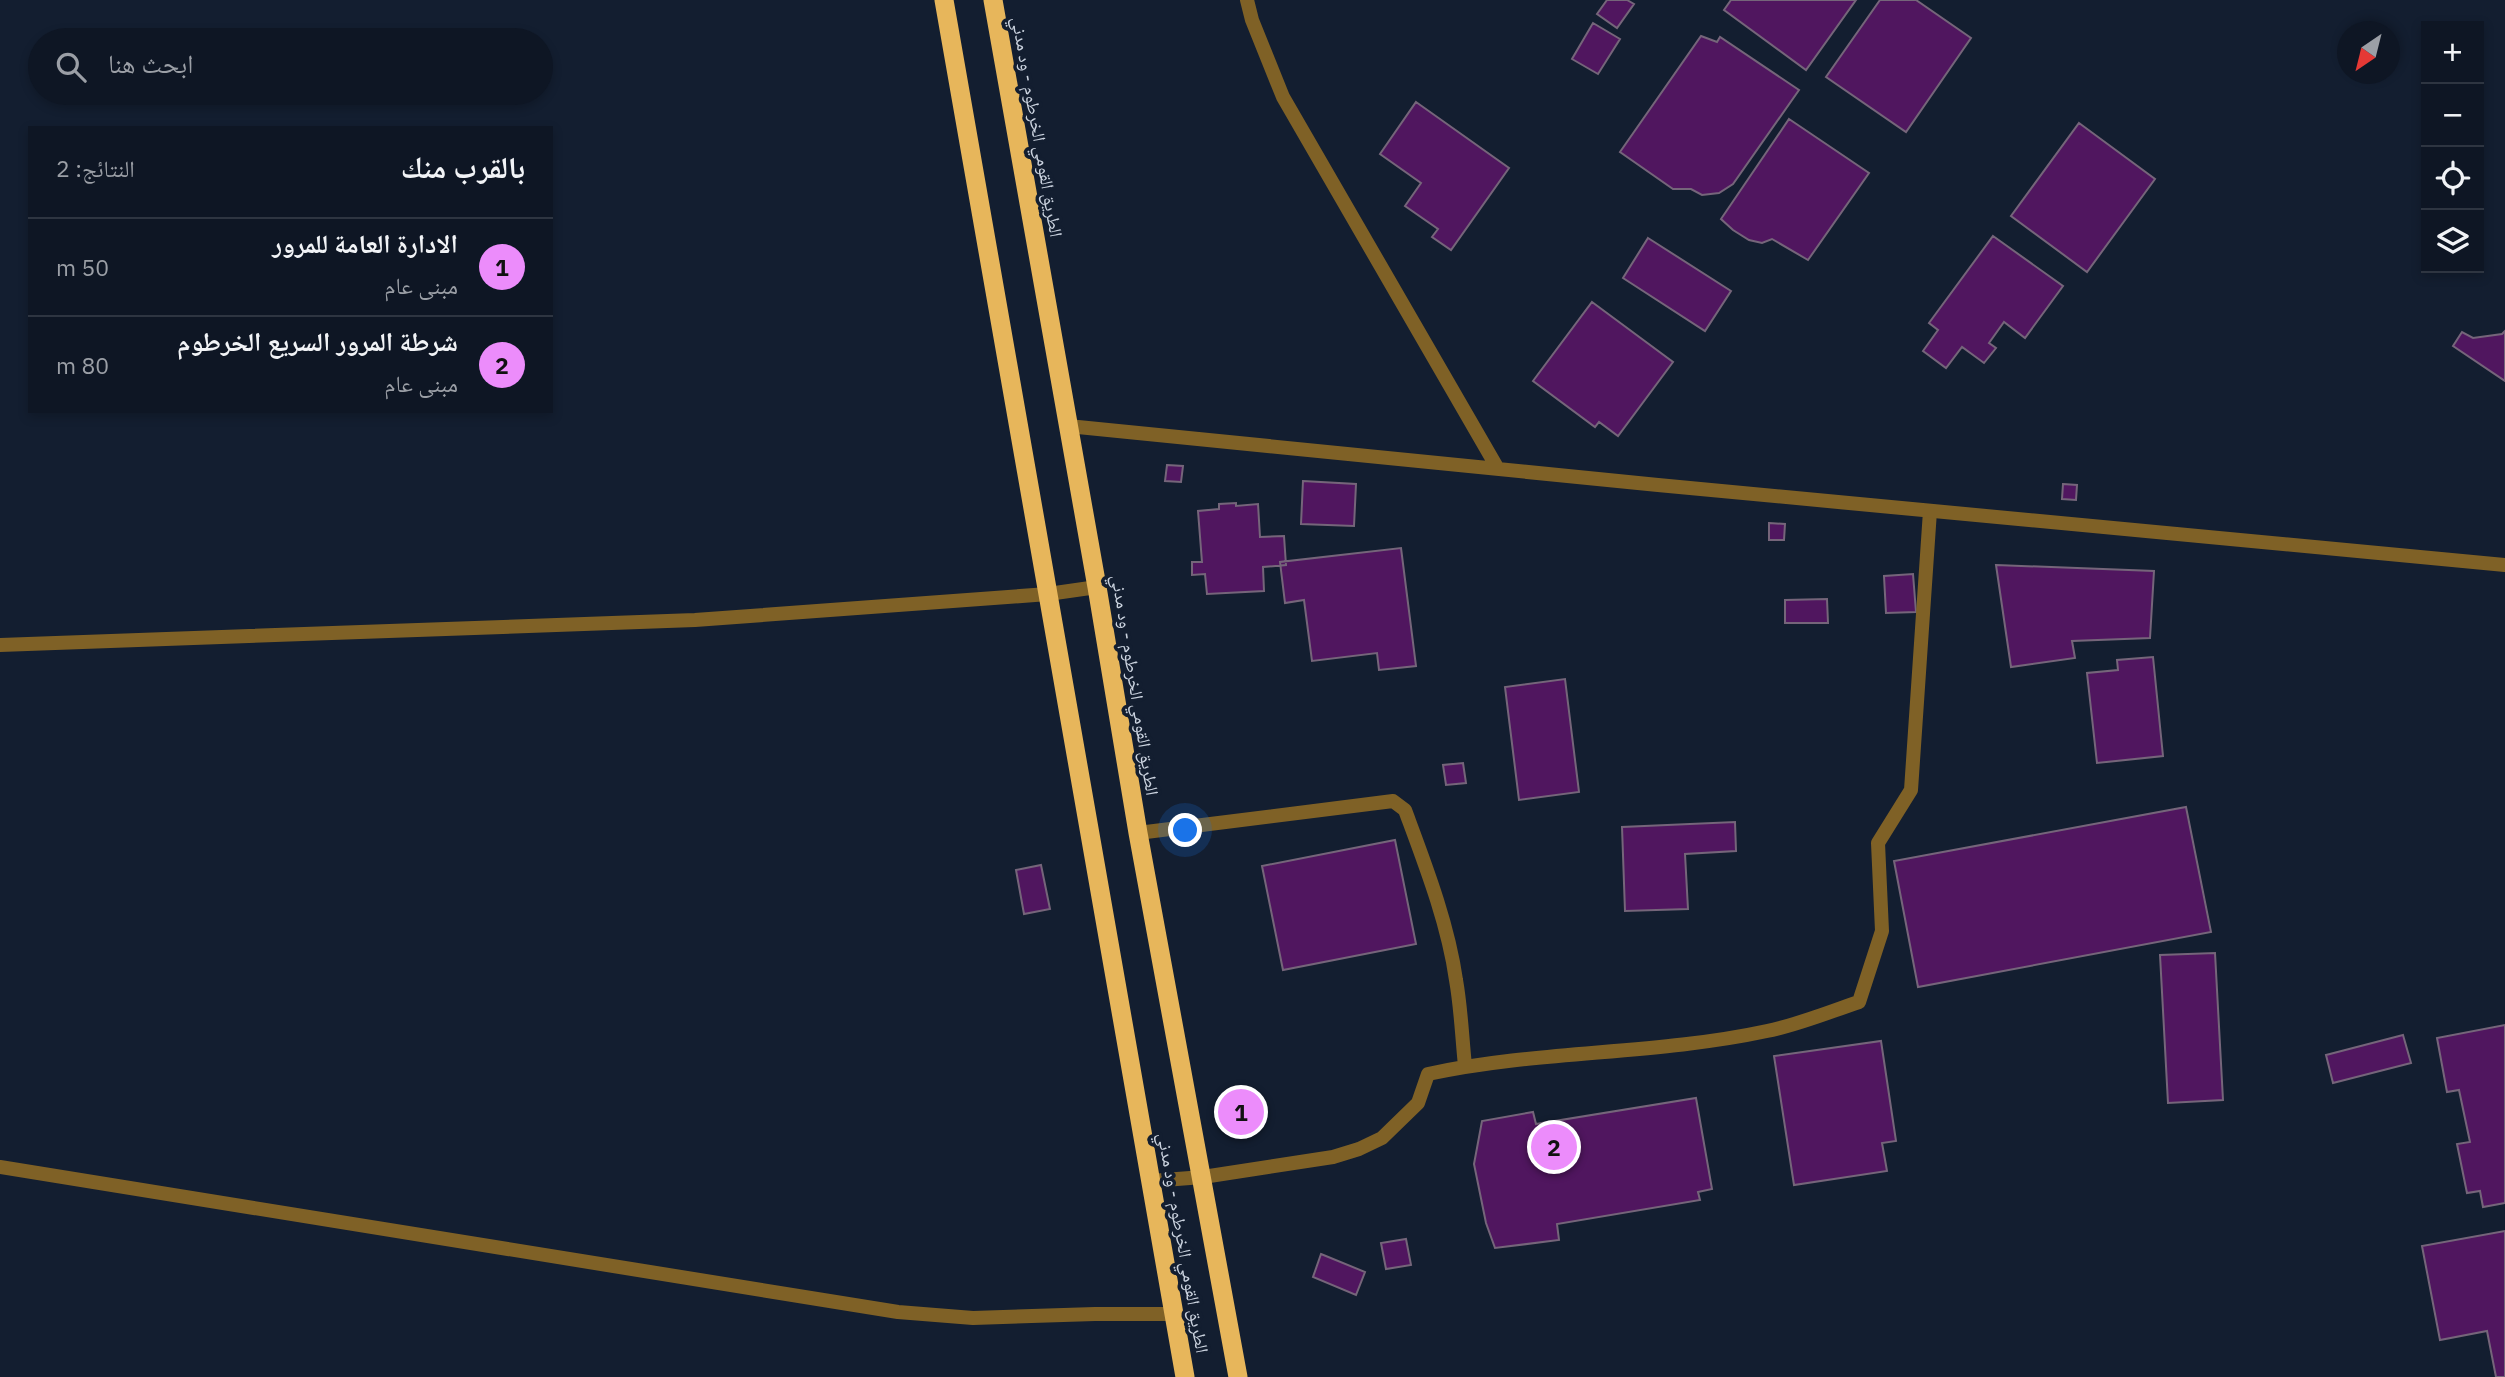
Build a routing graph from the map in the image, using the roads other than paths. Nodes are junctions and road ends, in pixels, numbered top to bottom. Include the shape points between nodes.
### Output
1 (944, 0) edge
2 (993, 0) edge
3 (1247, 0) edge
4 (1068, 426) junction
5 (1498, 469) junction
6 (1930, 510) junction
7 (2505, 565) edge
8 (1097, 587) junction
9 (1048, 594) junction
10 (0, 645) edge
11 (1138, 833) junction
12 (1465, 1066) junction
13 (0, 1167) edge
14 (1203, 1177) junction
15 (1151, 1181) junction
16 (1174, 1314) junction
17 (1185, 1377) edge
18 (1238, 1377) edge

1 - 9 highway, الطريق القومي الخرطوم - ود مدني
2 - 4 highway, الطريق القومي الخرطوم - ود مدني
3 - 5 street via 1283,96
4 - 5 street
4 - 8 highway, الطريق القومي الخرطوم - ود مدني
5 - 6 street
6 - 7 street
6 - 12 street via 1911,790 1878,843 1881,931 1859,1002 1769,1031
8 - 9 street
8 - 11 highway, الطريق القومي الخرطوم - ود مدني
9 - 10 street via 695,620
9 - 15 highway, الطريق القومي الخرطوم - ود مدني
11 - 12 street via 1393,801 1400,804 1423,860 1450,954
11 - 14 highway, الطريق القومي الخرطوم - ود مدني
12 - 14 street via 1428,1074 1418,1103 1382,1138 1359,1149
13 - 16 street via 898,1312 973,1318
14 - 15 street
14 - 18 highway, الطريق القومي الخرطوم - ود مدني
15 - 16 highway, الطريق القومي الخرطوم - ود مدني
16 - 17 highway, الطريق القومي الخرطوم - ود مدني

